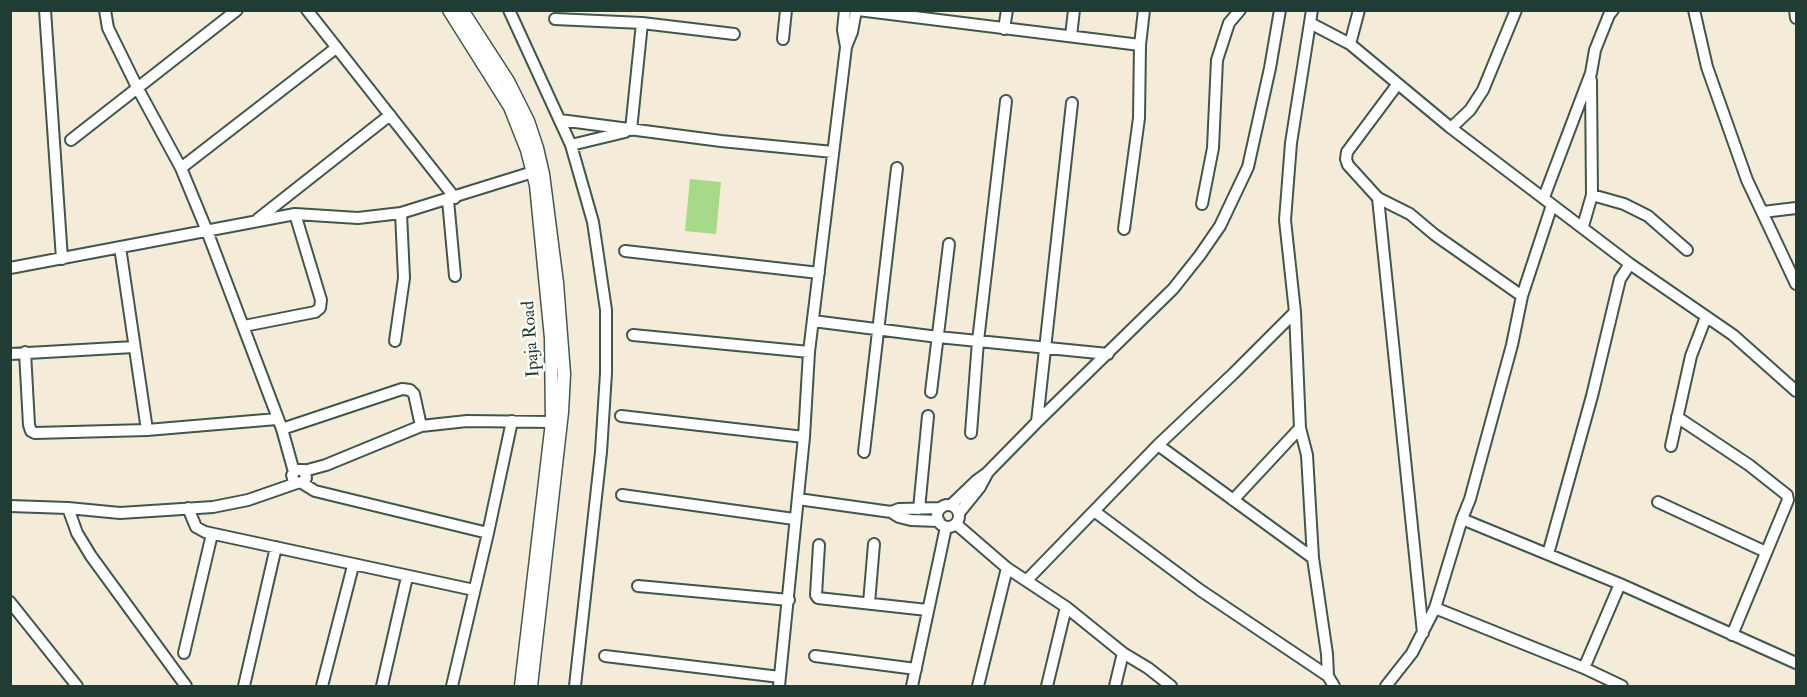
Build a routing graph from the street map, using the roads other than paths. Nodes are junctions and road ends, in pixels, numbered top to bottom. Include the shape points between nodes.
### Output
1 (45, 10) edge
2 (105, 10) edge
3 (237, 10) edge
4 (308, 10) edge
5 (449, 10) edge
6 (462, 10) edge
7 (509, 10) edge
8 (786, 10) edge
9 (845, 10) edge
10 (857, 10) edge
11 (1007, 10) edge
12 (1074, 10) edge
13 (1144, 10) edge
14 (1240, 10) edge
15 (1280, 10) edge
16 (1312, 10) edge
17 (1359, 10) edge
18 (1516, 10) edge
19 (1694, 10) edge
20 (1794, 10) edge
21 (1607, 12) edge
22 (939, 15) edge
23 (1797, 18) edge
24 (555, 19) dead end
25 (642, 23) junction
26 (1310, 23) junction
27 (1004, 29) junction
28 (734, 34) dead end
29 (1071, 36) junction
30 (783, 39) dead end
31 (1350, 44) junction
32 (1140, 45) junction
33 (846, 47) junction
34 (336, 48) junction
35 (1591, 74) junction
36 (1397, 84) junction
37 (138, 89) junction
38 (1006, 101) dead end
39 (1072, 103) dead end
40 (390, 115) junction
41 (560, 120) junction
42 (1451, 128) junction
43 (631, 130) junction
44 (71, 140) dead end
45 (572, 145) junction
46 (833, 152) junction
47 (181, 168) junction
48 (897, 168) dead end
49 (533, 172) junction
50 (1592, 195) junction
51 (1544, 197) junction
52 (1378, 198) junction
53 (452, 199) junction
54 (1202, 204) dead end
55 (1552, 205) junction
56 (1797, 208) edge
57 (1763, 212) junction
58 (401, 213) junction
59 (295, 214) junction
60 (255, 222) junction
61 (1583, 226) junction
62 (1124, 229) dead end
63 (207, 231) junction
64 (949, 244) dead end
65 (120, 247) junction
66 (1687, 250) dead end
67 (625, 251) dead end
68 (62, 259) junction
69 (1630, 264) junction
70 (10, 268) edge
71 (819, 273) junction
72 (455, 276) dead end
73 (1797, 284) edge
74 (1522, 296) junction
75 (1295, 312) junction
76 (1706, 317) junction
77 (813, 321) junction
78 (244, 326) junction
79 (878, 330) junction
80 (633, 335) dead end
81 (938, 337) junction
82 (557, 338) junction
83 (395, 341) dead end
84 (978, 341) junction
85 (134, 347) junction
86 (1045, 347) junction
87 (26, 352) junction
88 (809, 352) junction
89 (10, 354) edge
90 (1108, 354) junction
91 (1797, 391) edge
92 (931, 392) dead end
93 (621, 416) dead end
94 (928, 416) dead end
95 (1677, 417) junction
96 (512, 421) junction
97 (552, 422) junction
98 (1037, 422) junction
99 (280, 424) junction
100 (421, 426) junction
101 (1300, 428) junction
102 (147, 430) junction
103 (971, 433) dead end
104 (804, 437) junction
105 (1158, 445) junction
106 (1671, 446) dead end
107 (864, 452) dead end
108 (300, 476) junction
109 (622, 495) dead end
110 (798, 499) junction
111 (1233, 500) junction
112 (1658, 502) dead end
113 (10, 506) edge
114 (68, 508) junction
115 (188, 508) junction
116 (919, 509) junction
117 (1094, 511) junction
118 (891, 512) junction
119 (949, 516) junction
120 (794, 519) junction
121 (1462, 519) junction
122 (488, 533) junction
123 (212, 534) junction
124 (874, 544) dead end
125 (819, 545) dead end
126 (276, 547) junction
127 (1766, 552) junction
128 (1548, 554) junction
129 (1313, 558) junction
130 (353, 566) junction
131 (1007, 568) junction
132 (407, 577) junction
133 (1027, 580) junction
134 (1620, 584) junction
135 (638, 586) dead end
136 (474, 590) junction
137 (789, 600) junction
138 (10, 602) edge
139 (868, 603) junction
140 (1066, 607) junction
141 (1435, 608) junction
142 (927, 610) junction
143 (1423, 633) junction
144 (1732, 635) junction
145 (184, 652) dead end
146 (1123, 653) junction
147 (605, 656) dead end
148 (815, 656) dead end
149 (1797, 663) edge
150 (1584, 668) junction
151 (916, 669) junction
152 (1328, 676) junction
153 (779, 682) edge
154 (77, 687) edge
155 (186, 687) edge
156 (244, 687) edge
157 (322, 687) edge
158 (382, 687) edge
159 (452, 687) edge
160 (521, 687) edge
161 (531, 687) edge
162 (574, 687) edge
163 (912, 687) edge
164 (978, 687) edge
165 (1047, 687) edge
166 (1115, 687) edge
167 (1171, 687) edge
168 (1334, 687) edge
169 (1386, 687) edge
170 (1622, 687) edge

1 - 68 street
2 - 37 street via 108,28
3 - 37 street
4 - 34 street
5 - 49 main road, Ipaja Road via 510,107
6 - 82 main road, Ipaja Road via 508,81 537,148 554,259
7 - 41 street
8 - 30 street
9 - 33 street
10 - 22 street
10 - 33 street
11 - 27 street
12 - 29 street
13 - 32 street
14 - 54 street via 1229,23 1217,60 1213,148
15 - 90 street via 1248,167 1220,226 1173,289
16 - 26 street
17 - 31 street
18 - 42 street via 1483,90
19 - 57 street via 1707,67 1747,180
20 - 23 street
21 - 35 street
22 - 27 street
24 - 25 street
25 - 28 street
25 - 43 street
26 - 31 street
26 - 75 street via 1291,143 1285,220
27 - 29 street
29 - 32 street
31 - 36 street
32 - 62 street via 1139,118
33 - 46 street
34 - 40 street
34 - 47 street
35 - 50 street
35 - 51 street
36 - 42 street
36 - 52 street via 1347,152 1348,165
37 - 44 street
37 - 47 street
38 - 84 street
39 - 86 street
40 - 53 street
40 - 60 street
41 - 43 street
41 - 45 street
42 - 51 street
43 - 45 street
43 - 46 street
45 - 162 street via 593,222 606,310 601,452
46 - 71 street
47 - 63 street
48 - 79 street
49 - 53 street
49 - 82 main road, Ipaja Road
50 - 61 street
50 - 66 street via 1648,216
51 - 55 street
52 - 74 street via 1410,214
52 - 143 street
53 - 58 street
53 - 72 street
55 - 61 street
55 - 74 street
56 - 57 street
57 - 73 street
58 - 59 street via 358,219
58 - 83 street via 404,278
59 - 60 street
59 - 78 street via 321,300 320,308
60 - 63 street
61 - 69 street
63 - 65 street
63 - 78 street
64 - 81 street
65 - 68 street
65 - 85 street
67 - 71 street
68 - 70 street
69 - 76 street
69 - 128 street via 1620,279
71 - 77 street
74 - 121 street via 1509,356
75 - 101 street
75 - 105 street
76 - 91 street via 1733,335
76 - 95 street via 1690,356
77 - 79 street
77 - 88 street
78 - 99 street
79 - 81 street
79 - 107 street
80 - 88 street
81 - 84 street
81 - 92 street
82 - 97 main road, Ipaja Road
82 - 161 main road, Ipaja Road via 564,374 562,412
84 - 86 street
84 - 103 street
85 - 87 street
85 - 102 street
86 - 90 street
86 - 98 street
87 - 89 street
87 - 102 street via 29,425 35,434
88 - 104 street
90 - 98 street
93 - 104 street
94 - 116 street
95 - 106 street
95 - 127 street via 1785,492 1788,500
96 - 97 street
96 - 100 street
96 - 122 street
97 - 160 main road, Ipaja Road
98 - 119 street via 976,481
99 - 100 street via 402,389 414,394
99 - 102 street
99 - 108 street
100 - 108 street
101 - 111 street
101 - 129 street via 1307,455
104 - 110 street
105 - 111 street
105 - 117 street
108 - 115 street via 231,504
108 - 122 street via 315,492
109 - 120 street
110 - 118 street
110 - 120 street
111 - 129 street
112 - 127 street
113 - 114 street
114 - 115 street via 120,513
114 - 155 street via 91,556
115 - 123 street via 196,527
116 - 118 street
116 - 119 street
117 - 133 street
117 - 152 street via 1200,590
118 - 119 street via 911,520
119 - 131 street
119 - 142 street
120 - 137 street
121 - 128 street
121 - 141 street
122 - 136 street
123 - 126 street
123 - 145 street
124 - 139 street
125 - 139 street via 816,595 822,599
126 - 130 street
126 - 156 street
127 - 144 street
128 - 134 street
129 - 152 street
130 - 132 street
130 - 157 street
131 - 133 street
131 - 164 street
132 - 136 street
132 - 158 street
133 - 140 street
134 - 144 street
134 - 150 street
135 - 137 street
136 - 159 street
137 - 153 street
138 - 154 street
139 - 142 street
140 - 146 street
140 - 165 street
141 - 143 street
141 - 150 street
142 - 151 street
143 - 169 street
144 - 149 street
146 - 166 street
146 - 167 street
147 - 153 street
148 - 151 street
150 - 170 street
151 - 163 street
152 - 168 street

